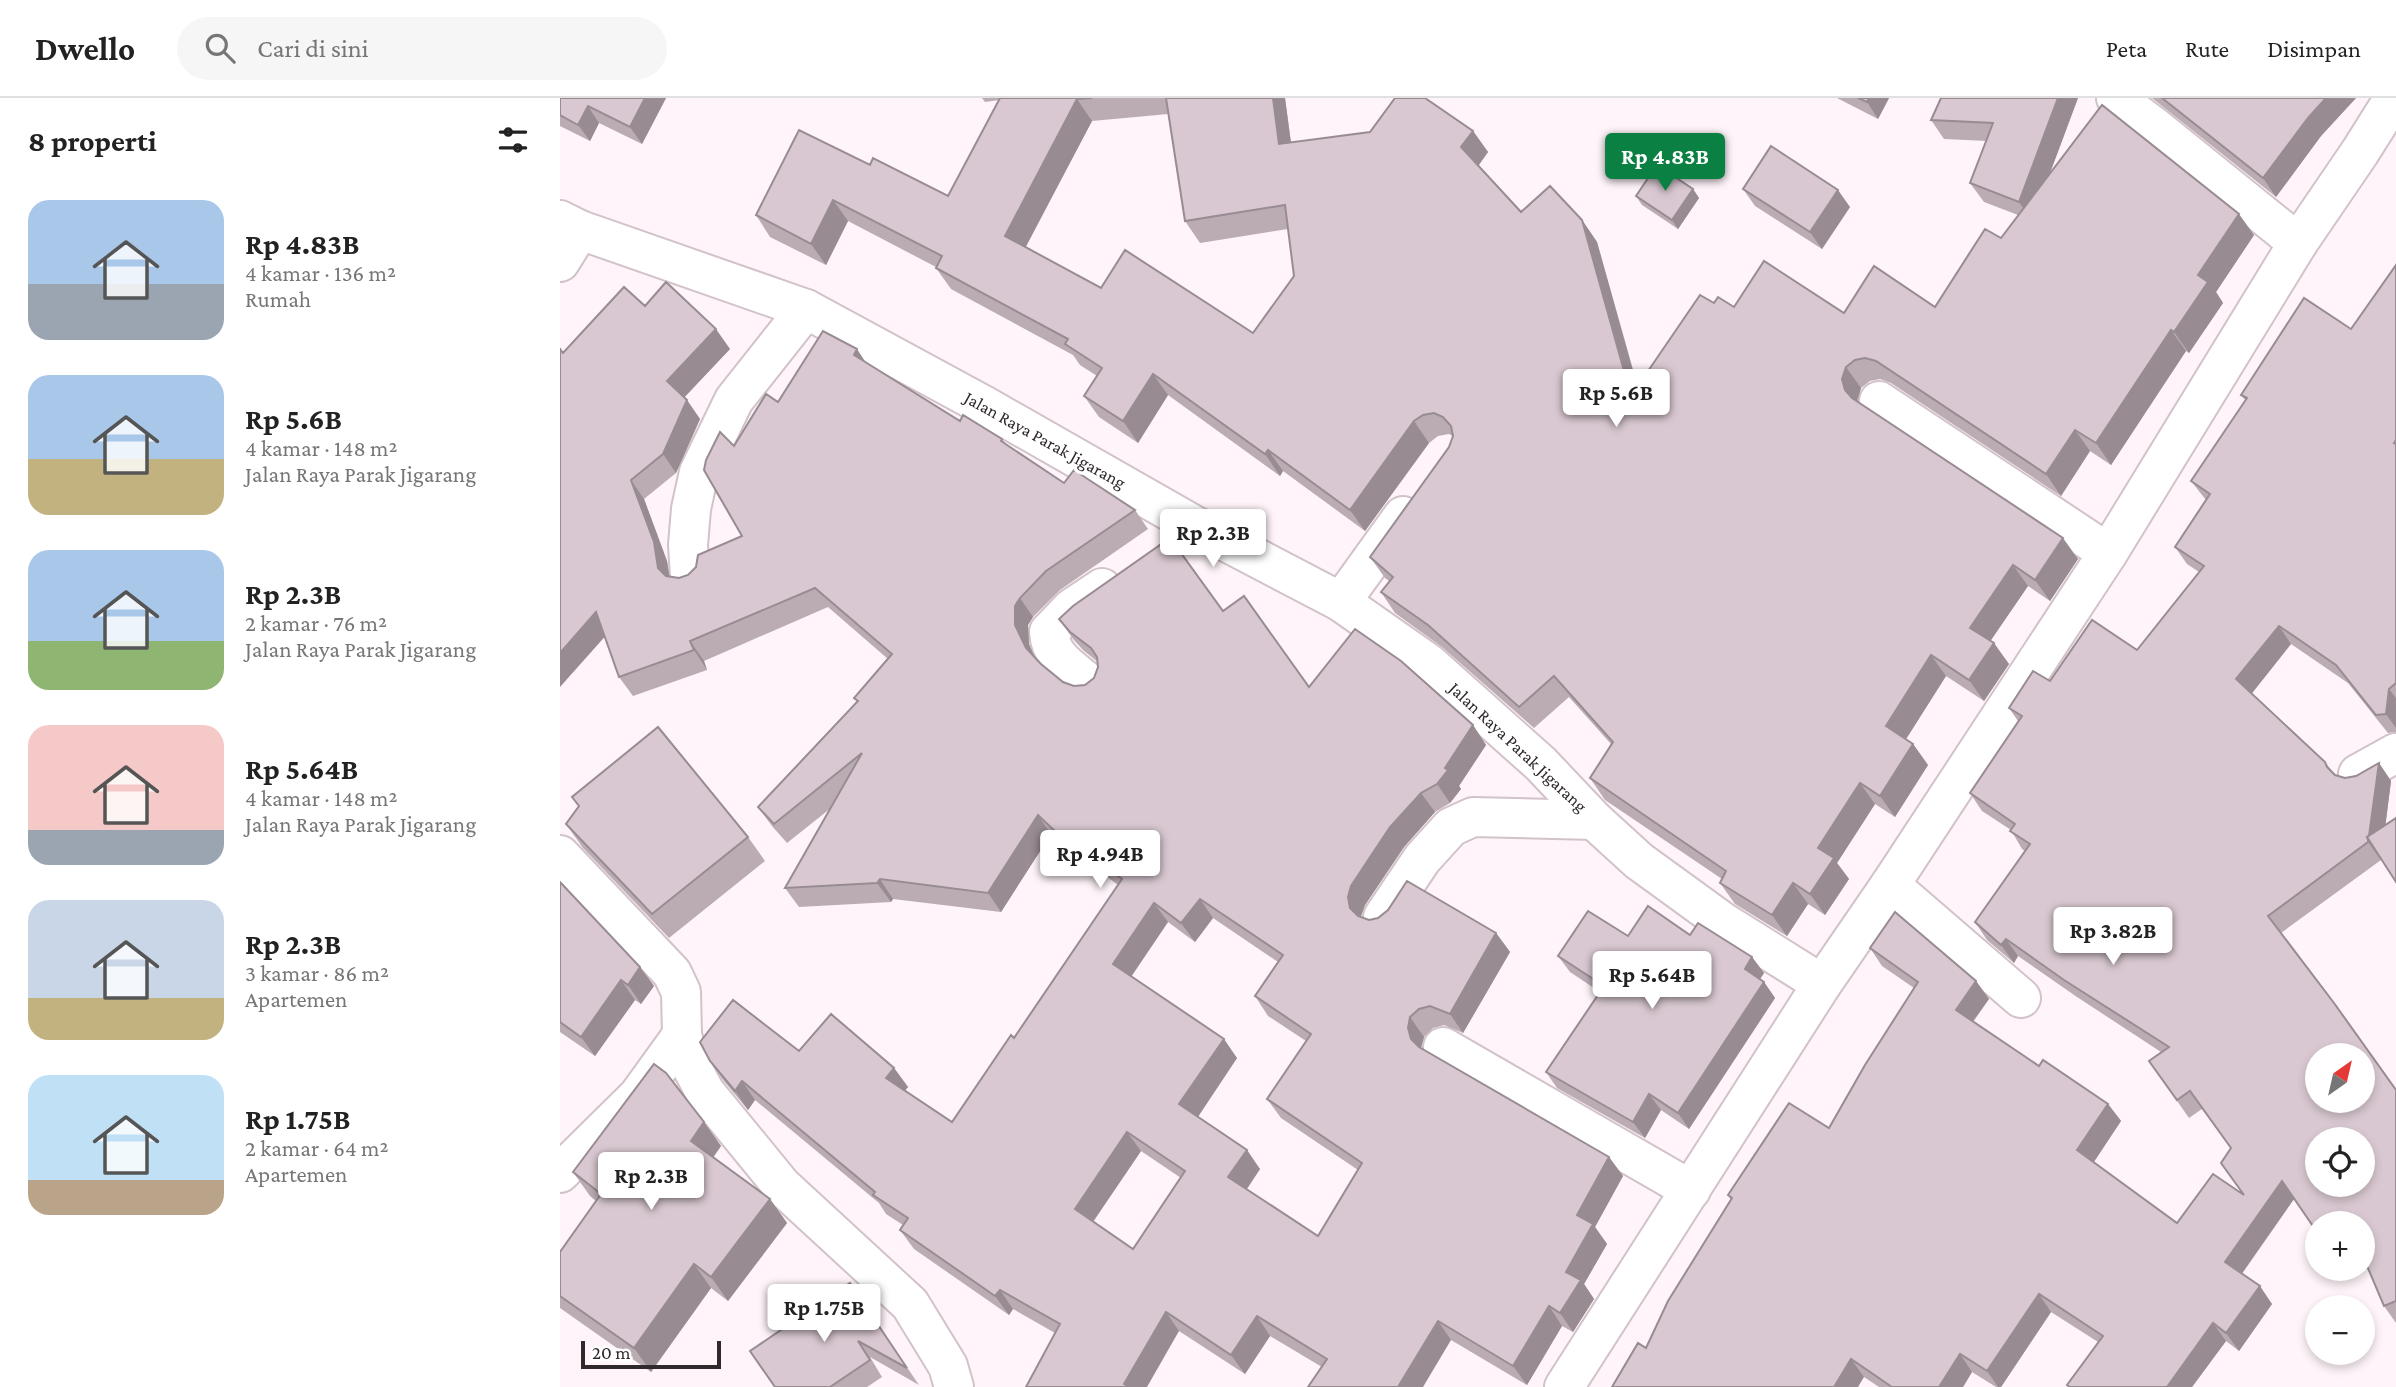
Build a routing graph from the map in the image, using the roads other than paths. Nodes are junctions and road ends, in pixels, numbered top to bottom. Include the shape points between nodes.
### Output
1 (2114, 98) edge
2 (2393, 98) edge
3 (570, 225) edge
4 (2298, 243) junction
5 (560, 262) edge
6 (806, 309) junction
7 (1879, 401) dead end
8 (1422, 490) edge
9 (1192, 524) junction
10 (1158, 548) edge
11 (2108, 552) junction
12 (1125, 573) edge
13 (690, 576) edge
14 (1341, 602) junction
15 (1090, 684) edge
16 (2396, 753) edge
17 (2358, 774) edge
18 (1594, 820) junction
19 (560, 855) edge
20 (1890, 885) junction
21 (1383, 917) edge
22 (1822, 984) junction
23 (2021, 998) dead end
24 (682, 1035) junction
25 (1443, 1047) dead end
26 (560, 1173) edge
27 (1691, 1189) junction
28 (954, 1387) edge
29 (1564, 1387) edge

1 - 4 street
2 - 4 street
3 - 5 street
3 - 6 street, Jalan Raya Parak Jigarang
4 - 11 street
6 - 9 street, Jalan Raya Parak Jigarang
6 - 13 street via 734,400 699,472 691,509
7 - 11 street
8 - 14 street
9 - 10 street
9 - 14 street, Jalan Raya Parak Jigarang
11 - 20 street
12 - 15 street via 1072,608 1049,632 1055,655
14 - 18 street, Jalan Raya Parak Jigarang via 1428,663 1541,764
16 - 17 street
18 - 21 street via 1473,817 1451,827 1422,859
18 - 22 street, Jalan Raya Parak Jigarang via 1639,861 1723,922
19 - 24 street via 672,973 681,992
20 - 22 street
20 - 23 street
22 - 27 street
24 - 26 street via 638,1096
24 - 28 street via 705,1093 782,1186 910,1304 948,1366
25 - 27 street
27 - 29 street

